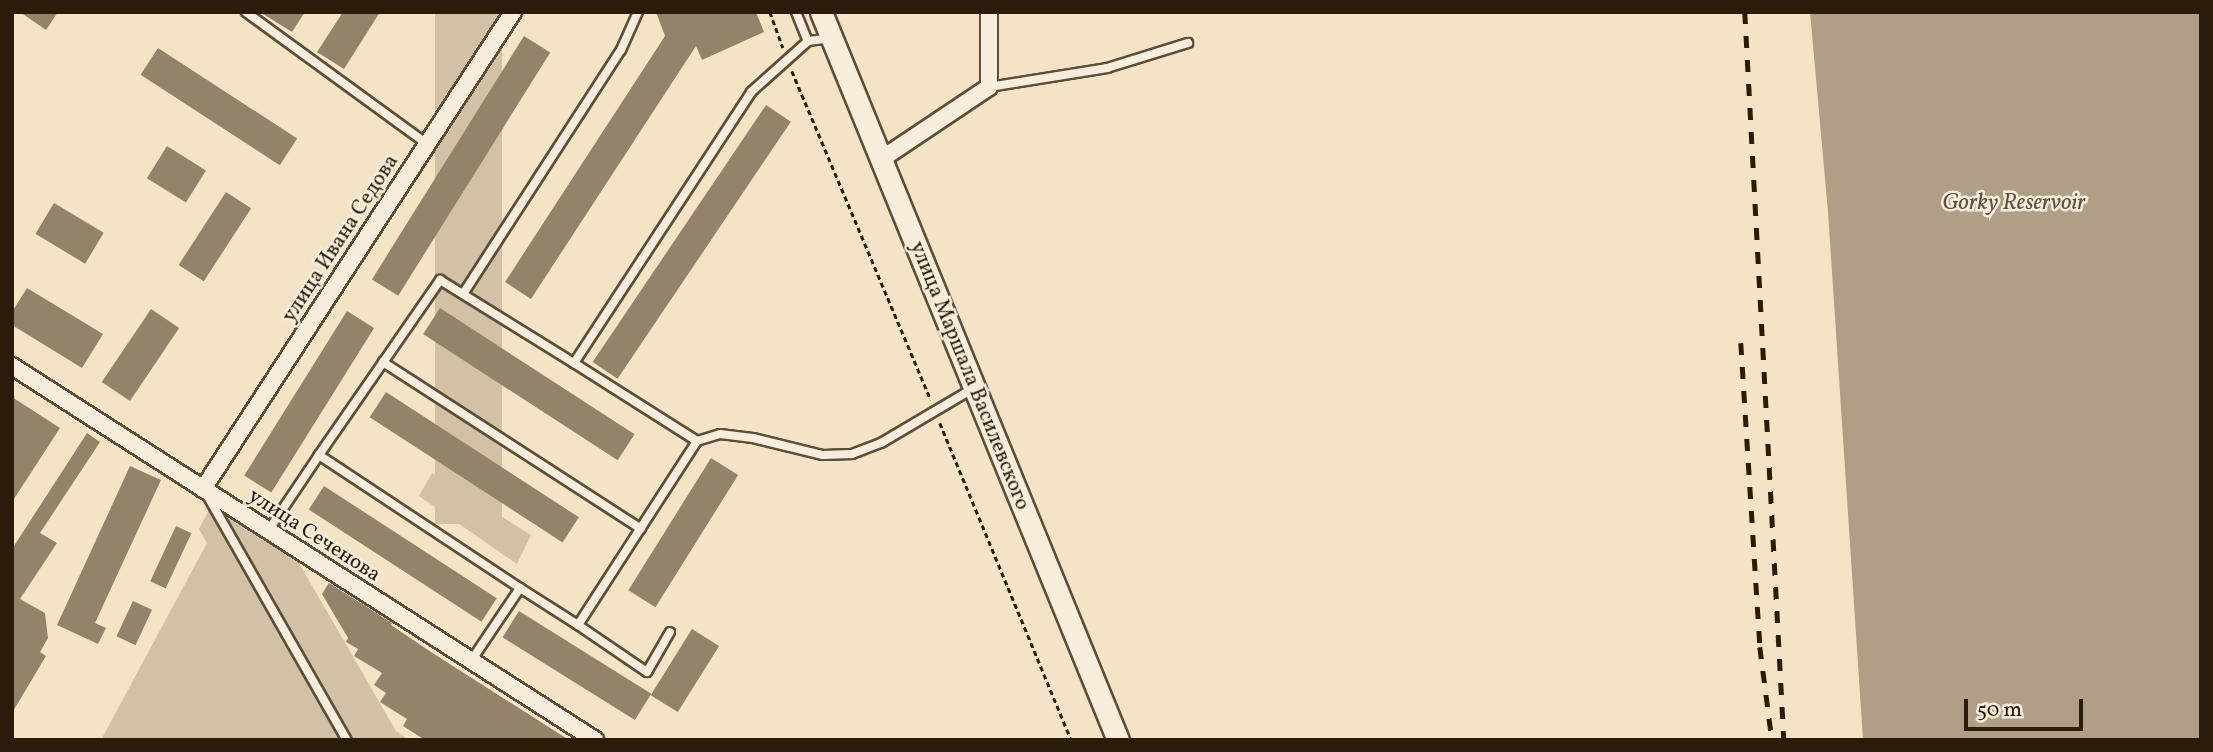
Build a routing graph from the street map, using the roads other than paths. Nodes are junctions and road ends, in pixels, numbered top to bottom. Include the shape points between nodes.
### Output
1 (246, 12) edge
2 (513, 12) edge
3 (638, 12) edge
4 (796, 12) edge
5 (821, 12) edge
6 (989, 12) edge
7 (831, 38) junction
8 (808, 41) junction
9 (1188, 43) dead end
10 (989, 87) junction
11 (428, 144) junction
12 (880, 160) junction
13 (463, 294) junction
14 (383, 362) junction
15 (574, 363) junction
16 (12, 366) edge
17 (974, 388) junction
18 (697, 441) junction
19 (319, 455) junction
20 (203, 489) junction
21 (641, 529) junction
22 (268, 531) junction
23 (520, 588) junction
24 (578, 625) junction
25 (670, 632) dead end
26 (471, 661) junction
27 (346, 740) edge
28 (595, 740) edge
29 (1118, 740) edge

1 - 11 lane
2 - 11 street, улица Ивана Седова
3 - 13 lane via 621,50
4 - 8 lane
5 - 7 street, улица Маршала Василевского
6 - 10 street
7 - 8 lane
7 - 12 street, улица Маршала Василевского
8 - 15 lane via 751,92
9 - 10 lane via 1107,68
10 - 12 street
11 - 20 street, улица Ивана Седова
12 - 17 street, улица Маршала Василевского
13 - 14 lane via 440,280
13 - 15 lane
14 - 19 lane
14 - 21 lane
15 - 18 lane
16 - 20 street, улица Сеченова
17 - 18 lane via 881,443 852,454 823,455 720,435
17 - 29 street, улица Маршала Василевского
18 - 21 lane
19 - 22 lane
19 - 23 lane
20 - 22 street, улица Сеченова
20 - 27 lane
21 - 24 lane
22 - 26 street, улица Сеченова
23 - 24 lane
23 - 26 lane
24 - 25 lane via 647,672
26 - 28 street, улица Сеченова

